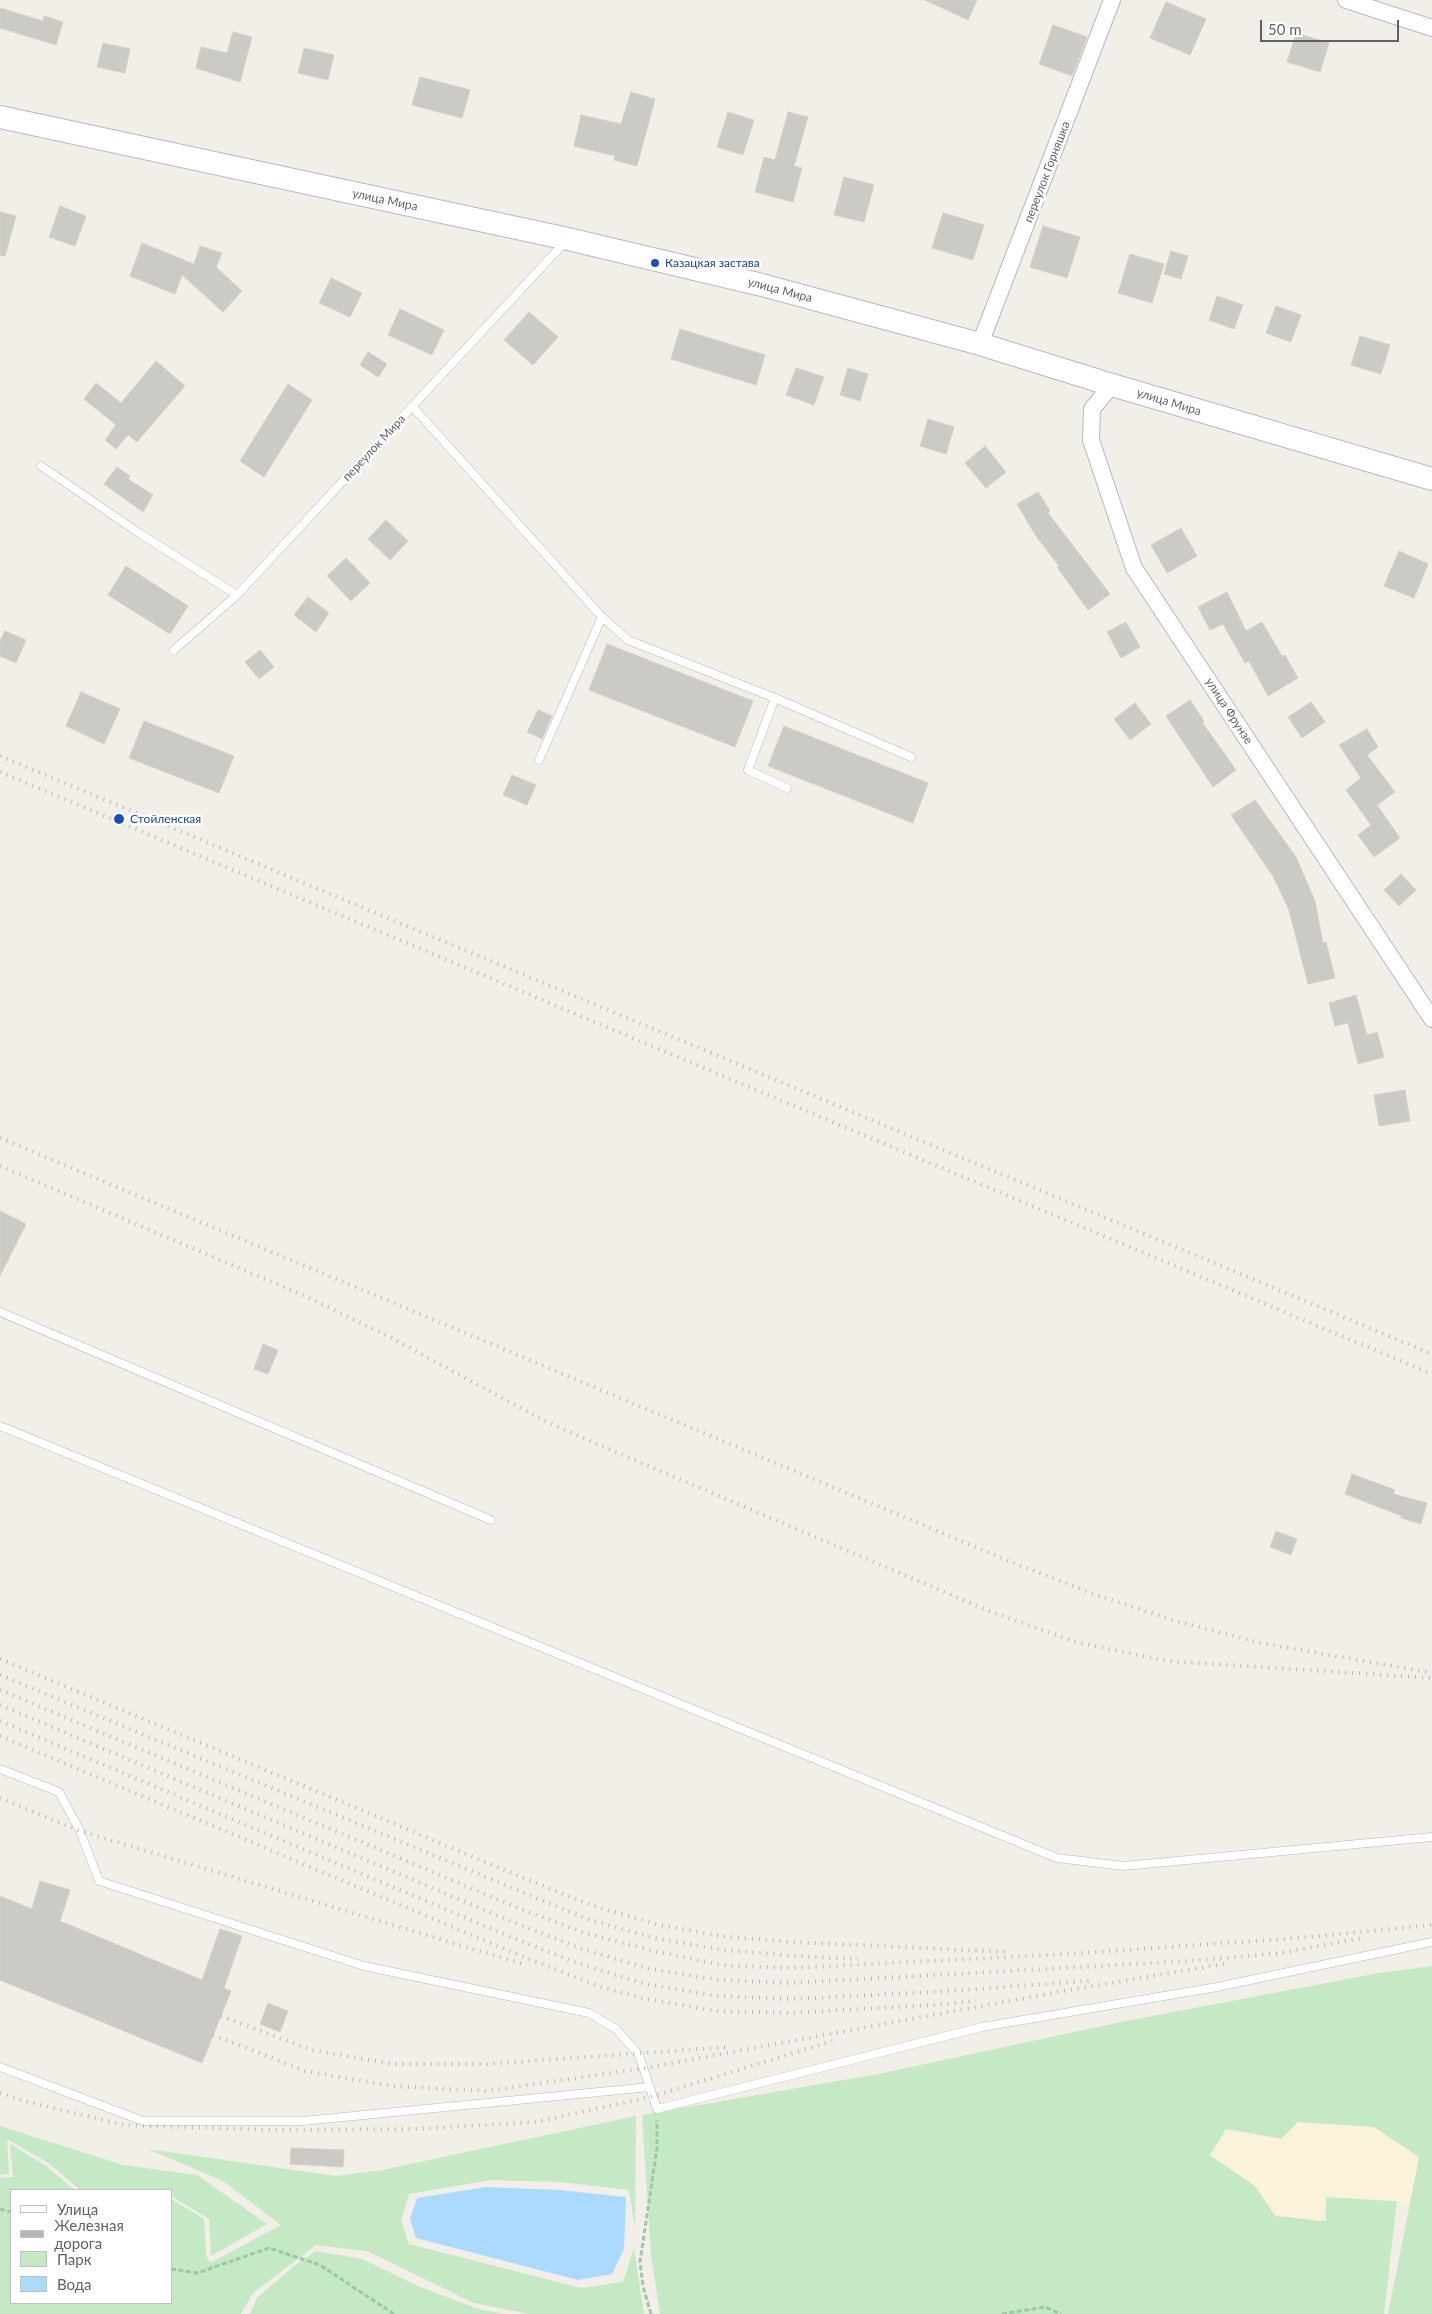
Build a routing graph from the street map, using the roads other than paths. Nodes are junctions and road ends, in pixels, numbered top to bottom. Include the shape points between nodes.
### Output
1 (1112, 0) edge
2 (1346, 0) edge
3 (1432, 28) edge
4 (0, 117) edge
5 (568, 239) junction
6 (980, 344) junction
7 (1112, 385) junction
8 (412, 406) junction
9 (42, 466) dead end
10 (1432, 479) edge
11 (237, 595) junction
12 (602, 617) junction
13 (174, 650) dead end
14 (774, 698) junction
15 (911, 757) dead end
16 (539, 760) dead end
17 (787, 788) dead end
18 (1432, 1019) edge
19 (0, 1312) edge
20 (0, 1426) edge
21 (491, 1520) dead end
22 (0, 1769) edge
23 (1432, 1837) edge
24 (1432, 1942) edge
25 (0, 2067) edge
26 (650, 2087) junction

1 - 6 street, переулок Горняшка
2 - 3 street
4 - 5 main road, улица Мира
5 - 6 main road, улица Мира via 762,285
5 - 8 lane, переулок Мира
6 - 7 main road, улица Мира
7 - 10 main road, улица Мира
7 - 18 street, улица Фрунзе via 1092,409 1092,440 1134,568
8 - 11 lane, переулок Мира
8 - 12 lane
9 - 11 lane
11 - 13 lane, переулок Мира
12 - 14 lane via 628,640
12 - 16 lane
14 - 15 lane
14 - 17 lane via 748,770
19 - 21 lane
20 - 23 lane via 1058,1858 1124,1866
22 - 26 lane via 59,1792 80,1831 99,1881 364,1966 589,2013 616,2029 630,2043 639,2055
24 - 26 lane via 1217,1987 982,2027 658,2109
25 - 26 lane via 143,2121 303,2121

